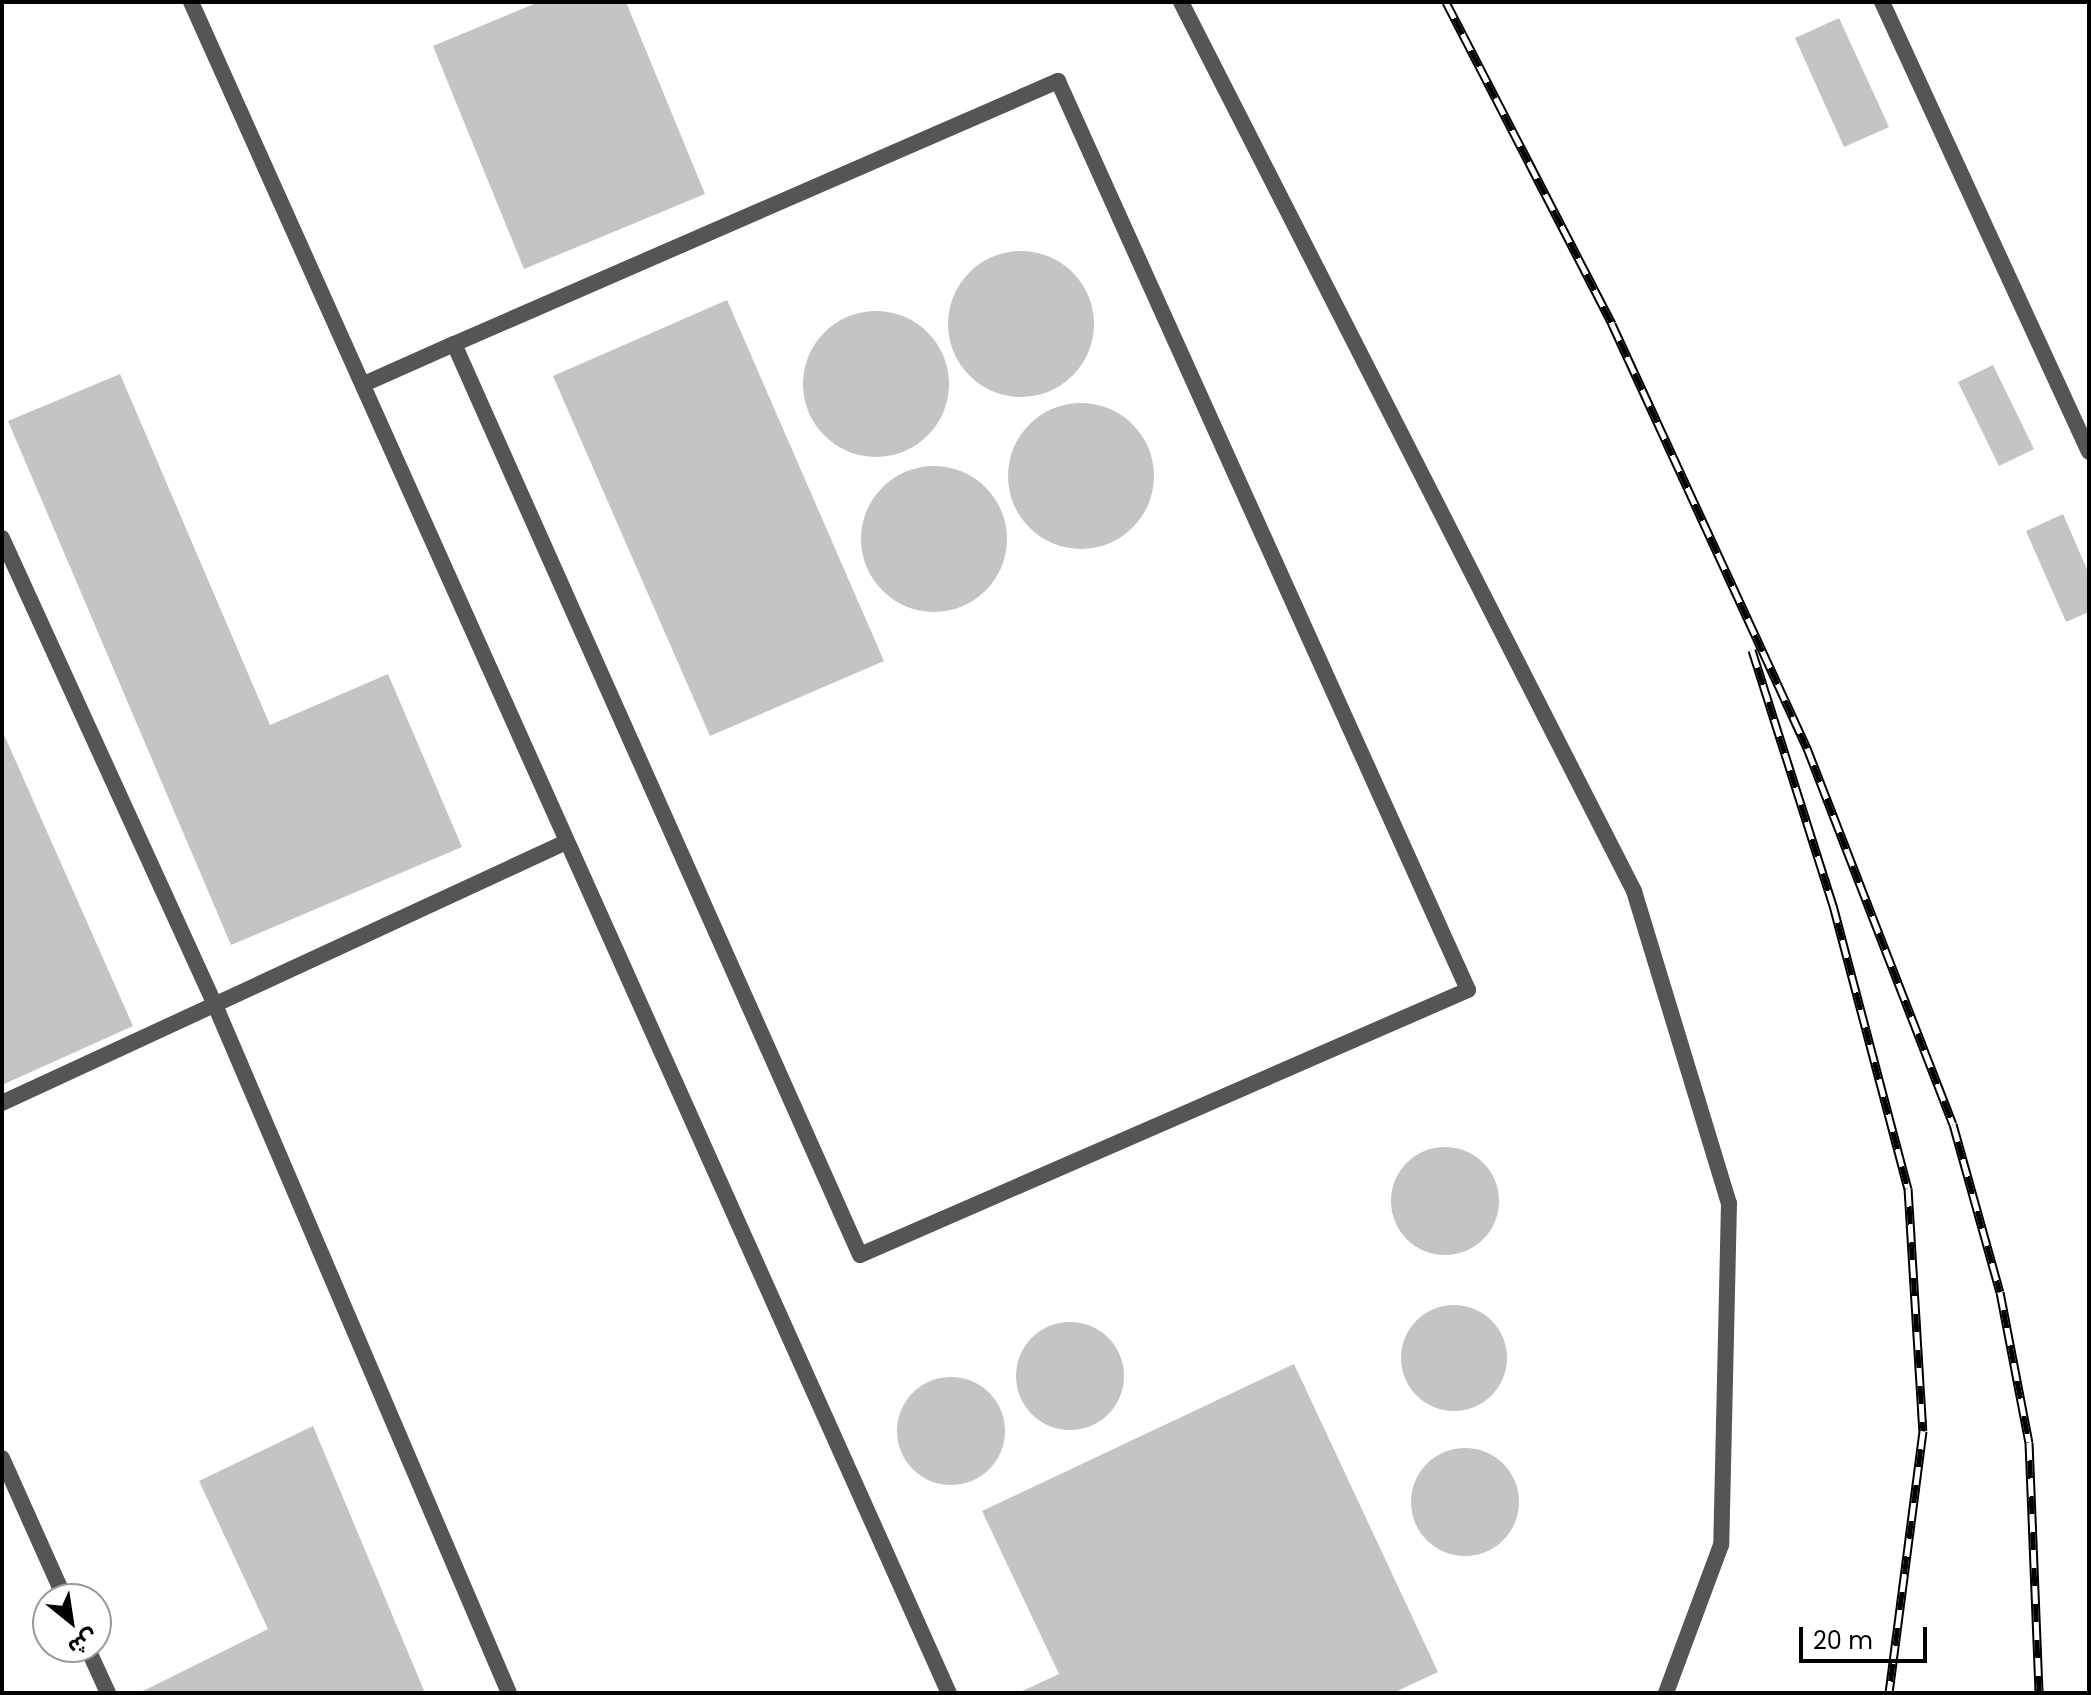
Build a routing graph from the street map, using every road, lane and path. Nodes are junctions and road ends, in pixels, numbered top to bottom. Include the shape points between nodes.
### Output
1 (191, 2) edge
2 (1181, 2) edge
3 (1882, 2) edge
4 (454, 344) junction
5 (364, 384) junction
6 (2089, 452) edge
7 (2, 538) edge
8 (566, 842) junction
9 (215, 1005) junction
10 (2, 1103) edge
11 (2, 1458) edge
12 (58, 1583) edge
13 (94, 1663) edge
14 (108, 1693) edge
15 (509, 1693) edge
16 (949, 1693) edge
17 (1666, 1693) edge

1 - 5 lane
2 - 17 lane via 1634,891 1729,1203 1721,1545
3 - 6 lane
4 - 4 lane via 1058,81 1468,990 860,1255
4 - 5 lane
5 - 8 lane
7 - 9 lane
8 - 9 lane
8 - 16 lane
9 - 10 lane
9 - 15 lane
11 - 12 lane
13 - 14 lane

